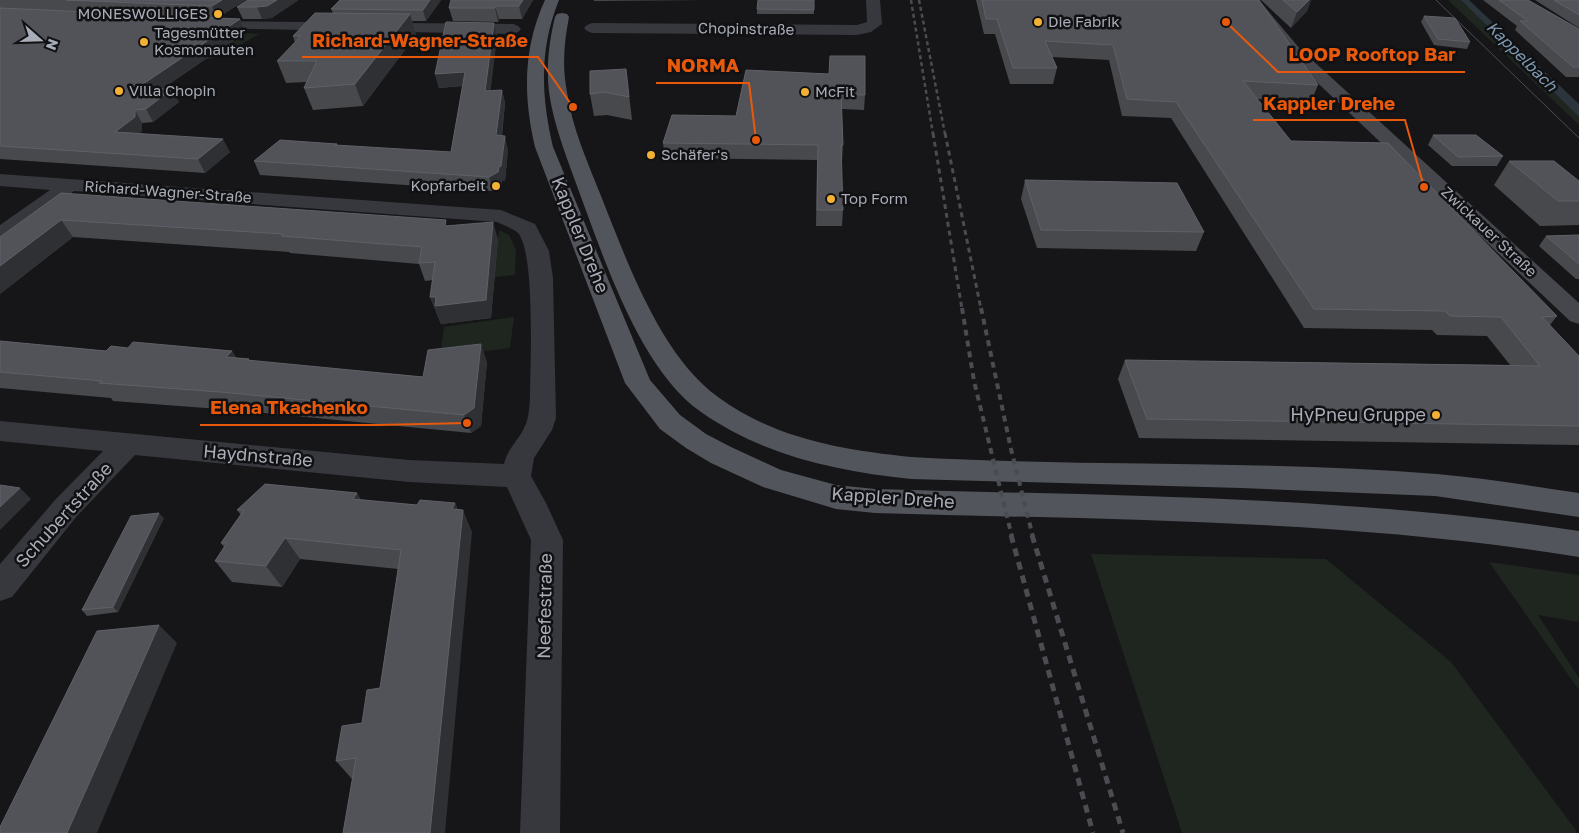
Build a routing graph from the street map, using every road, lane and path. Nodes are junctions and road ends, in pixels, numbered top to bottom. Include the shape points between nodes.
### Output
1 (873, 0) edge
2 (1252, 0) edge
3 (558, 5) edge
4 (243, 10) edge
5 (193, 24) edge
6 (220, 25) junction
7 (592, 28) dead end
8 (513, 30) edge
9 (0, 180) edge
10 (70, 185) junction
11 (0, 235) edge
12 (1579, 316) edge
13 (0, 430) edge
14 (128, 444) junction
15 (516, 476) junction
16 (1579, 504) edge
17 (1579, 544) edge
18 (0, 587) edge
19 (540, 833) edge

1 - 7 street, Chopinstraße via 875,24 857,30
2 - 12 main road, Zwickauer Straße via 1294,52
3 - 16 main road, Kappler Drehe via 556,88 564,125 610,247 646,326 671,369 689,388 708,404 764,437 831,458 885,467 1438,486
3 - 17 main road, Kappler Drehe via 534,65 535,102 544,147 638,383 670,422 721,455 773,479 836,497 1327,515 1500,531
4 - 6 street
5 - 6 street
6 - 8 street
9 - 10 street, Richard-Wagner-Straße
10 - 11 street
10 - 15 street, Richard-Wagner-Straße via 501,216 527,229 538,251 541,278 543,399 538,430 520,456
13 - 14 street, Haydnstraße
14 - 15 street, Haydnstraße via 409,471
14 - 18 street, Schubertstraße via 66,508
15 - 19 street, Neefestraße via 547,540

